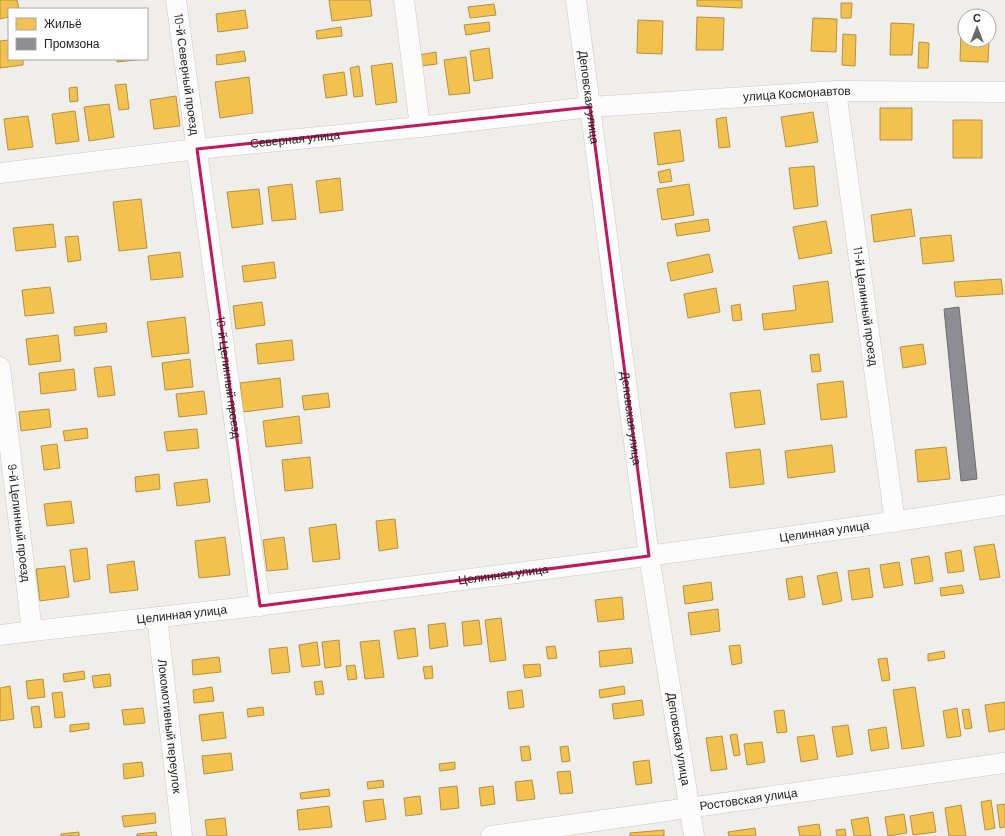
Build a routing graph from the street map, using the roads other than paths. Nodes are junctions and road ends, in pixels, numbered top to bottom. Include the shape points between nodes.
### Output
1 (176, 0) edge
2 (404, 0) edge
3 (576, 0) edge
4 (836, 91) junction
5 (1005, 92) edge
6 (590, 107) junction
7 (420, 127) junction
8 (197, 149) junction
9 (0, 173) edge
10 (0, 367) edge
11 (1005, 505) edge
12 (895, 522) junction
13 (649, 556) junction
14 (260, 606) junction
15 (157, 617) junction
16 (32, 631) junction
17 (0, 636) edge
18 (1005, 763) edge
19 (690, 807) junction
20 (182, 836) edge
21 (491, 836) edge
22 (694, 836) edge

1 - 8 street, 10-й Северный проезд
2 - 7 street
3 - 6 street, Деповская улица
4 - 5 street, улица Космонавтов
4 - 6 street, улица Космонавтов
4 - 12 street, 11-й Целинный проезд
6 - 7 street, Северная улица
6 - 13 street, Деповская улица
7 - 8 street, Северная улица
8 - 9 street, Северная улица
8 - 14 street, 10-й Целинный проезд
10 - 16 street, 9-й Целинный проезд
11 - 12 street, Целинная улица
12 - 13 street, Целинная улица
13 - 14 street, Целинная улица
13 - 19 street, Деповская улица
14 - 15 street, Целинная улица
15 - 16 street, Целинная улица
15 - 20 street, Локомотивный переулок
16 - 17 street, Целинная улица
18 - 19 street, Ростовская улица
19 - 21 street, Ростовская улица
19 - 22 street, Деповская улица

